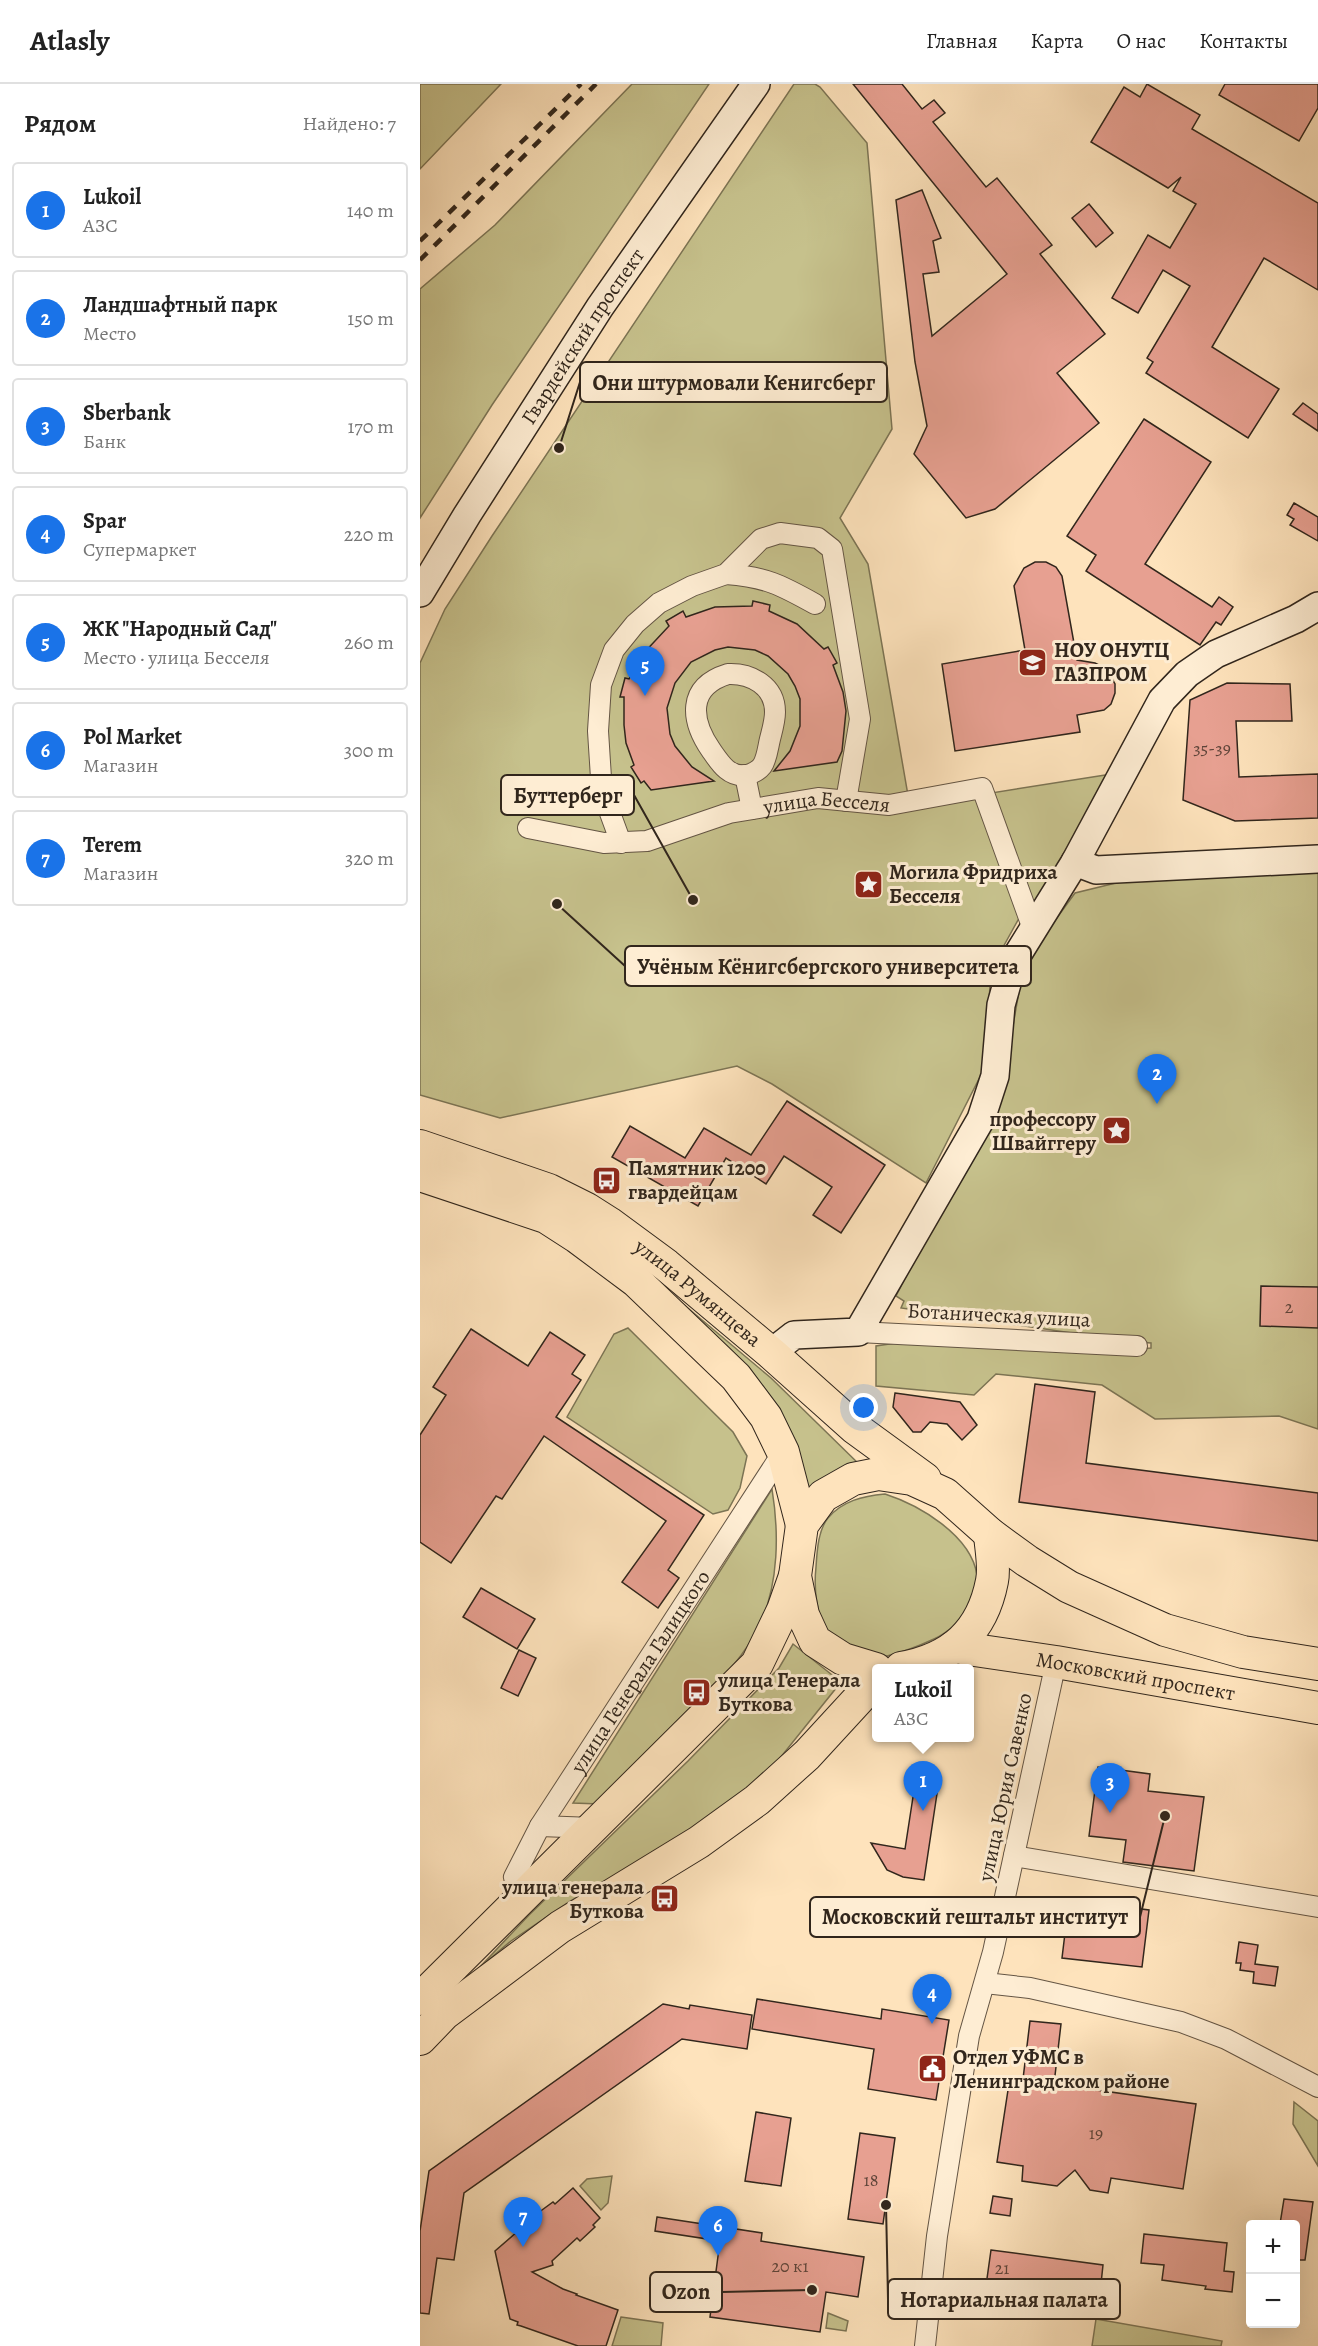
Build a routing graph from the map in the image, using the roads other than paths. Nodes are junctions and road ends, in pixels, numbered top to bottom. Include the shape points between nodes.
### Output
1 (756, 84) edge
2 (726, 574) junction
3 (420, 593) edge
4 (815, 604) dead end
5 (1318, 606) edge
6 (745, 775) junction
7 (846, 801) junction
8 (752, 809) junction
9 (528, 828) dead end
10 (621, 843) junction
11 (1318, 859) edge
12 (1075, 862) junction
13 (1033, 929) junction
14 (420, 1146) edge
15 (420, 1175) edge
16 (858, 1332) junction
17 (1137, 1346) dead end
18 (771, 1353) junction
19 (783, 1452) junction
20 (945, 1494) junction
21 (802, 1525) junction
22 (990, 1534) junction
23 (795, 1576) junction
24 (954, 1647) junction
25 (1056, 1662) junction
26 (924, 1664) edge
27 (1318, 1664) edge
28 (872, 1669) edge
29 (872, 1684) edge
30 (1318, 1708) edge
31 (540, 1826) junction
32 (593, 1828) junction
33 (1014, 1856) junction
34 (528, 1892) junction
35 (1318, 1907) edge
36 (985, 1983) junction
37 (420, 1999) edge
38 (420, 2039) edge
39 (1318, 2087) edge
40 (925, 2346) edge

1 - 3 street, Гвардейский проспект via 600,307
2 - 4 street via 754,576 783,586
2 - 7 street via 761,539 780,533 818,538 832,549 860,719
2 - 10 street via 659,603 635,624 614,651 602,685 598,731 609,813
5 - 12 street via 1216,654 1187,674 1162,700
6 - 6 street via 724,768 703,738 695,718 703,690 728,674 758,680 775,706 764,764
6 - 8 street
7 - 8 street, улица Бесселя via 818,798
7 - 13 street, улица Бесселя via 889,805 982,788
8 - 10 street, улица Бесселя via 647,841
9 - 10 street, улица Бесселя
11 - 12 street via 1096,870
12 - 13 street
13 - 16 street via 1013,962 1006,983 995,1076 981,1119
14 - 18 main road, улица Румянцева via 549,1190 587,1209 666,1265
15 - 19 main road, улица Румянцева via 546,1217 636,1281 736,1377 766,1417
16 - 17 street, Ботаническая улица
16 - 18 street via 794,1335
18 - 20 main road, улица Румянцева via 855,1428
19 - 21 main road, улица Румянцева
19 - 31 street, улица Генерала Галицкого
20 - 21 main road, Московский проспект via 912,1479 878,1474 853,1479 823,1496
20 - 22 main road, Московский проспект
21 - 23 main road, Московский проспект
22 - 24 main road via 993,1579 986,1604 974,1630
22 - 27 main road, Московский проспект via 1069,1587 1165,1630 1243,1652
23 - 28 main road, Московский проспект via 803,1615 815,1641 843,1659
23 - 32 main road via 757,1665
24 - 25 main road, Московский проспект
24 - 26 main road
25 - 30 main road, Московский проспект
25 - 33 street, улица Юрия Савенко
29 - 38 main road via 807,1755 757,1800 699,1842 560,1927 444,2014
31 - 32 street
31 - 34 street, улица Генерала Галицкого via 514,1877
32 - 34 main road
33 - 35 street
33 - 36 street, улица Юрия Савенко
34 - 37 main road
36 - 39 street via 1030,1988 1181,2022 1226,2039
36 - 40 street, улица Юрия Савенко via 965,2059 937,2236

